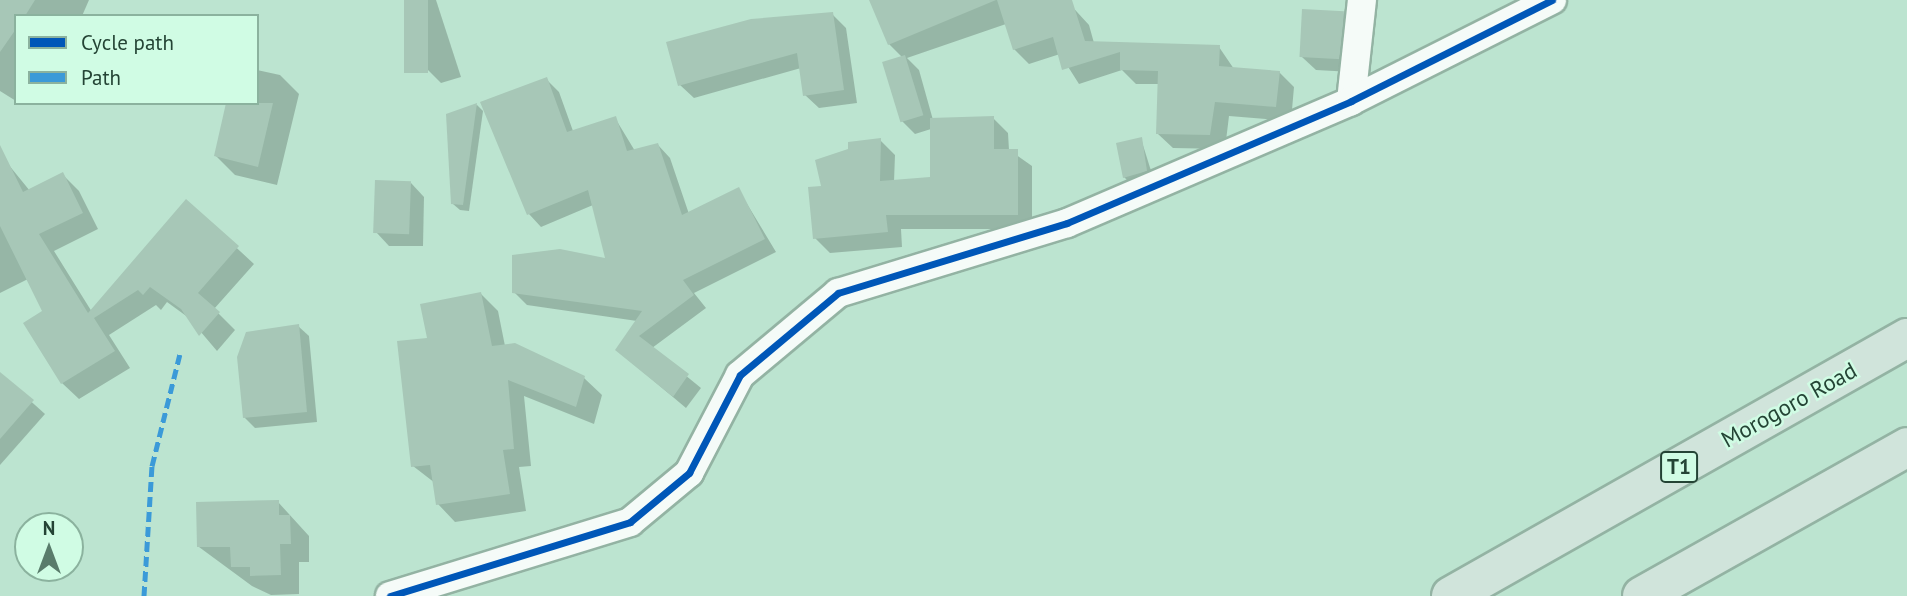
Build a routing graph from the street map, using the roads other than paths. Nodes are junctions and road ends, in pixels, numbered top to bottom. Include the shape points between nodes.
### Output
1 (1362, 0) edge
2 (1552, 0) edge
3 (1351, 101) junction
4 (1907, 338) edge
5 (1907, 447) edge
6 (390, 596) edge
7 (1451, 596) edge
8 (1642, 596) edge

1 - 3 street
2 - 3 street
3 - 6 street via 1067,223 838,293 740,375 689,473 630,522
4 - 7 highway, Morogoro Road / T1
5 - 8 highway

